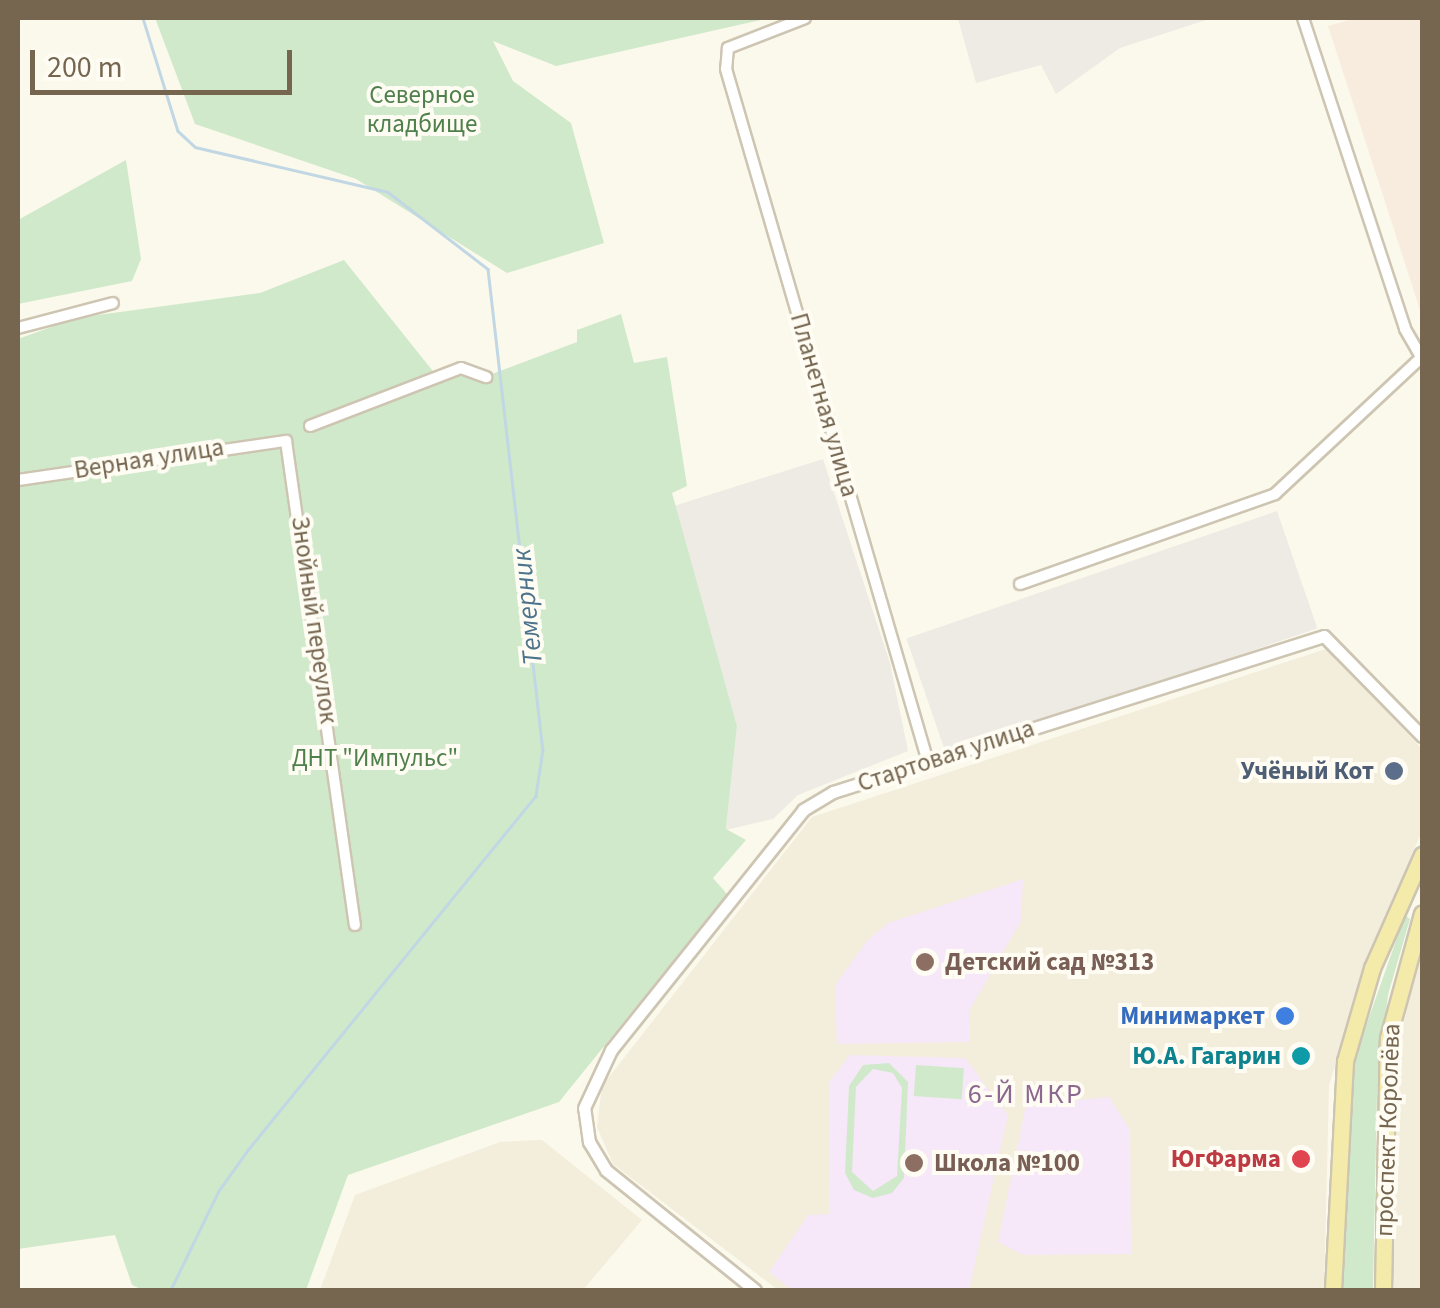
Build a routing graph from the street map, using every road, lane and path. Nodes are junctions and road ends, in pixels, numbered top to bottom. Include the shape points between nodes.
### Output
1 (805, 18) edge
2 (1317, 18) edge
3 (1304, 20) edge
4 (113, 302) dead end
5 (18, 328) edge
6 (1422, 359) edge
7 (486, 377) dead end
8 (310, 426) dead end
9 (282, 438) joint
10 (18, 480) edge
11 (1020, 584) dead end
12 (1422, 736) edge
13 (928, 762) junction
14 (1422, 856) edge
15 (1402, 901) junction
16 (1422, 914) edge
17 (355, 924) dead end
18 (755, 1290) edge
19 (1334, 1290) edge
20 (1382, 1290) edge

1 - 13 street, Планетная улица via 728,48 726,69
2 - 3 street
3 - 6 street
4 - 5 street
6 - 11 street via 1275,494
7 - 8 street via 462,368
9 - 10 street, Верная улица
9 - 17 street, Знойный переулок via 293,461
12 - 13 street, Стартовая улица via 1324,636
13 - 18 street, Стартовая улица via 833,792 804,810 611,1050 584,1121 606,1170
14 - 15 main road, проспект Королёва
15 - 16 main road via 1410,913
15 - 19 main road, проспект Королёва via 1344,1061
16 - 20 main road, проспект Королёва via 1388,1038

